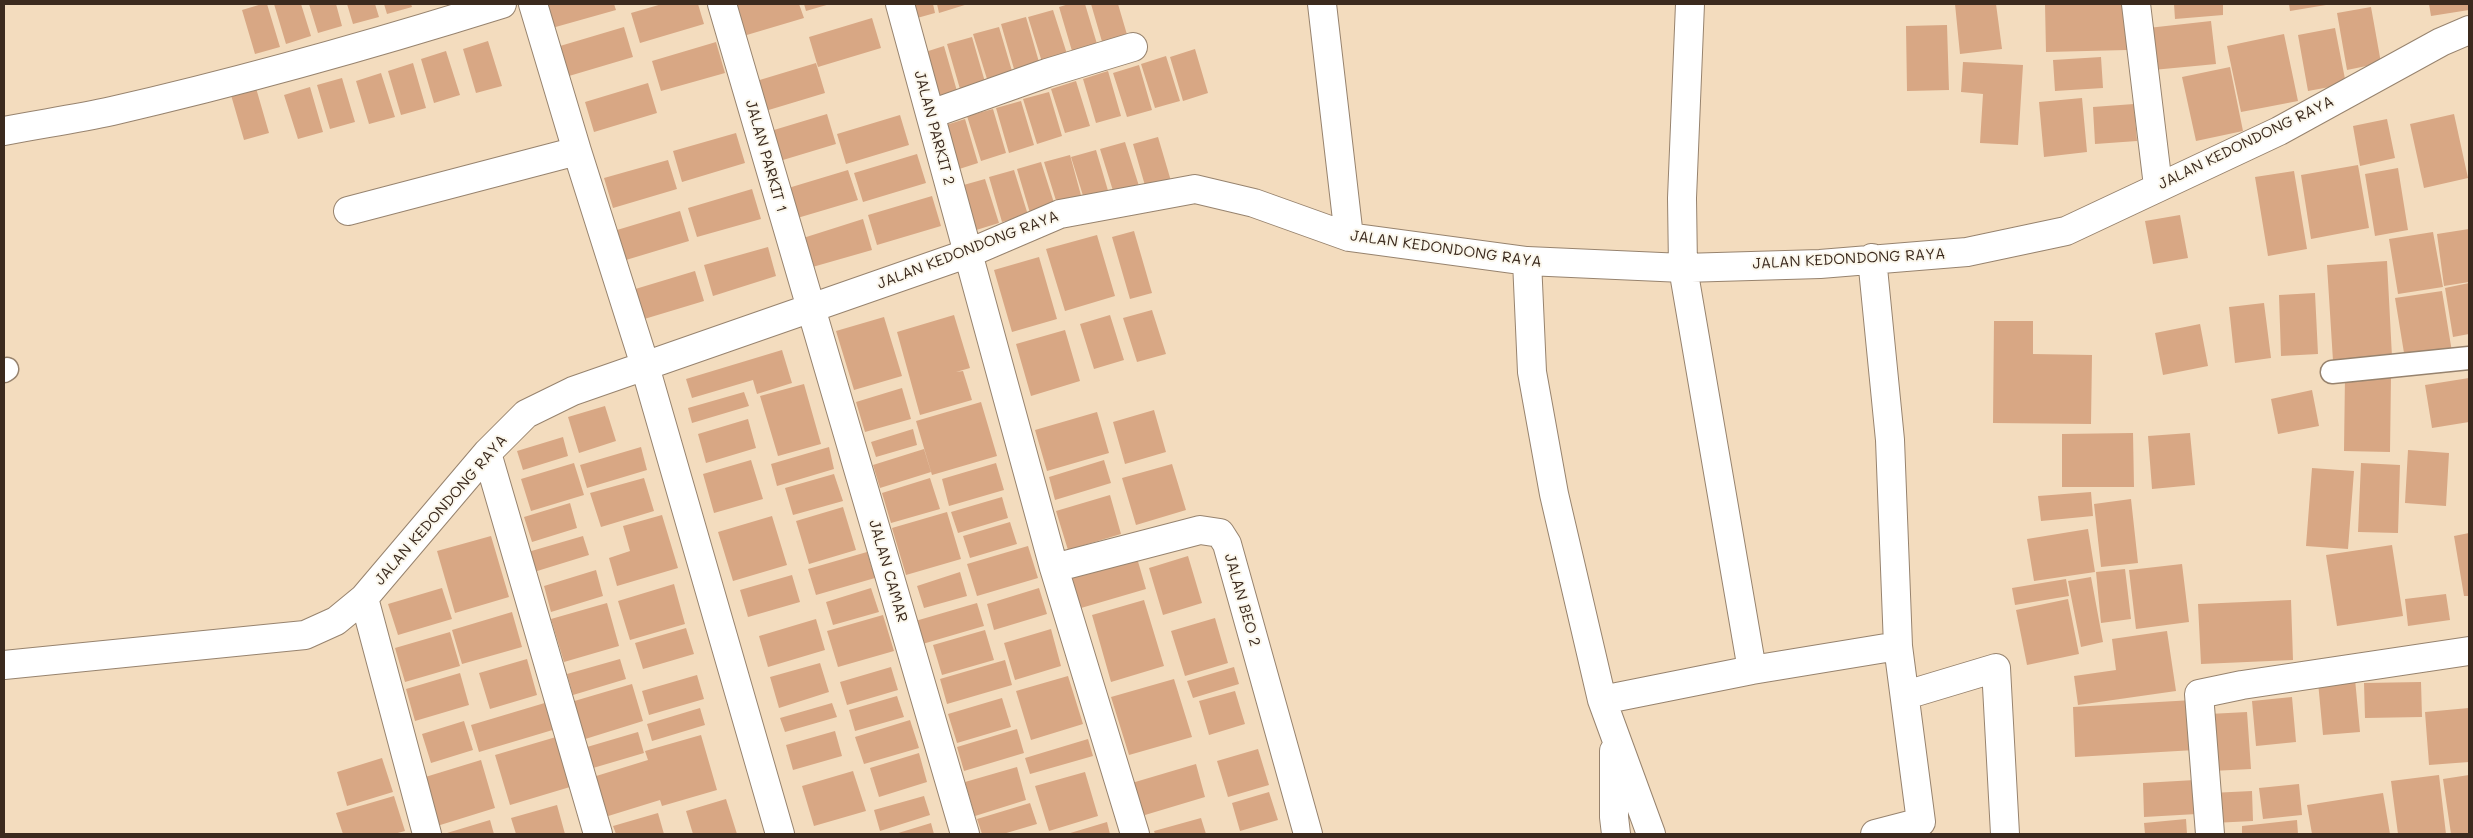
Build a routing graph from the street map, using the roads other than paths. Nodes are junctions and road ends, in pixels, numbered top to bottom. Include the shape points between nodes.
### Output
1 (502, 4) edge
2 (533, 4) edge
3 (722, 4) edge
4 (900, 4) edge
5 (1322, 4) edge
6 (1690, 4) edge
7 (2136, 4) edge
8 (2469, 30) edge
9 (1133, 47) dead end
10 (930, 114) junction
11 (4, 131) edge
12 (577, 151) junction
13 (2158, 186) junction
14 (348, 211) dead end
15 (1349, 238) junction
16 (969, 253) junction
17 (1872, 258) junction
18 (1527, 261) junction
19 (1683, 268) junction
20 (811, 307) junction
21 (2469, 358) edge
22 (645, 365) junction
23 (2332, 372) dead end
24 (487, 453) junction
25 (1054, 568) junction
26 (364, 598) junction
27 (1898, 646) junction
28 (2469, 651) edge
29 (4, 665) edge
30 (1752, 670) junction
31 (1906, 695) junction
32 (1602, 700) junction
33 (1614, 732) junction
34 (427, 834) edge
35 (598, 834) edge
36 (780, 834) edge
37 (965, 834) edge
38 (1135, 834) edge
39 (1308, 834) edge
40 (1616, 834) edge
41 (1651, 834) edge
42 (1875, 834) edge
43 (2006, 834) edge
44 (2210, 834) edge

1 - 11 street via 220,84 111,111
2 - 12 street
3 - 20 street, JALAN PARKIT 1
4 - 10 street, JALAN PARKIT 2
5 - 15 street
6 - 19 street via 1682,198
7 - 13 street
8 - 13 street, JALAN KEDONDONG RAYA via 2441,42 2279,131
9 - 10 street
10 - 16 street, JALAN PARKIT 2
12 - 14 street
12 - 22 street
13 - 17 street, JALAN KEDONDONG RAYA via 2066,231 1967,252
15 - 16 street, JALAN KEDONDONG RAYA via 1254,203 1195,189 1060,214
15 - 18 street, JALAN KEDONDONG RAYA
16 - 20 street, JALAN KEDONDONG RAYA
16 - 25 street, JALAN PARKIT 2
17 - 19 street, JALAN KEDONDONG RAYA via 1820,264
17 - 27 street via 1890,440
18 - 19 street, JALAN KEDONDONG RAYA
18 - 32 street via 1532,372 1554,494
19 - 30 street
20 - 22 street, JALAN KEDONDONG RAYA
20 - 37 street, JALAN CAMAR
21 - 23 lane
22 - 24 street, JALAN KEDONDONG RAYA via 573,391 526,414
22 - 36 street
24 - 26 street, JALAN KEDONDONG RAYA
24 - 35 street
25 - 38 street, JALAN PARKIT 2
25 - 39 street, JALAN BEO 2 via 1200,530 1220,533 1226,544
26 - 29 street, JALAN KEDONDONG RAYA via 336,621 305,635
26 - 34 street
27 - 30 street
27 - 31 street
28 - 44 street via 2199,694
30 - 32 street
31 - 42 street via 1921,822
31 - 43 street via 1996,668
32 - 33 street
33 - 40 street
33 - 41 street

